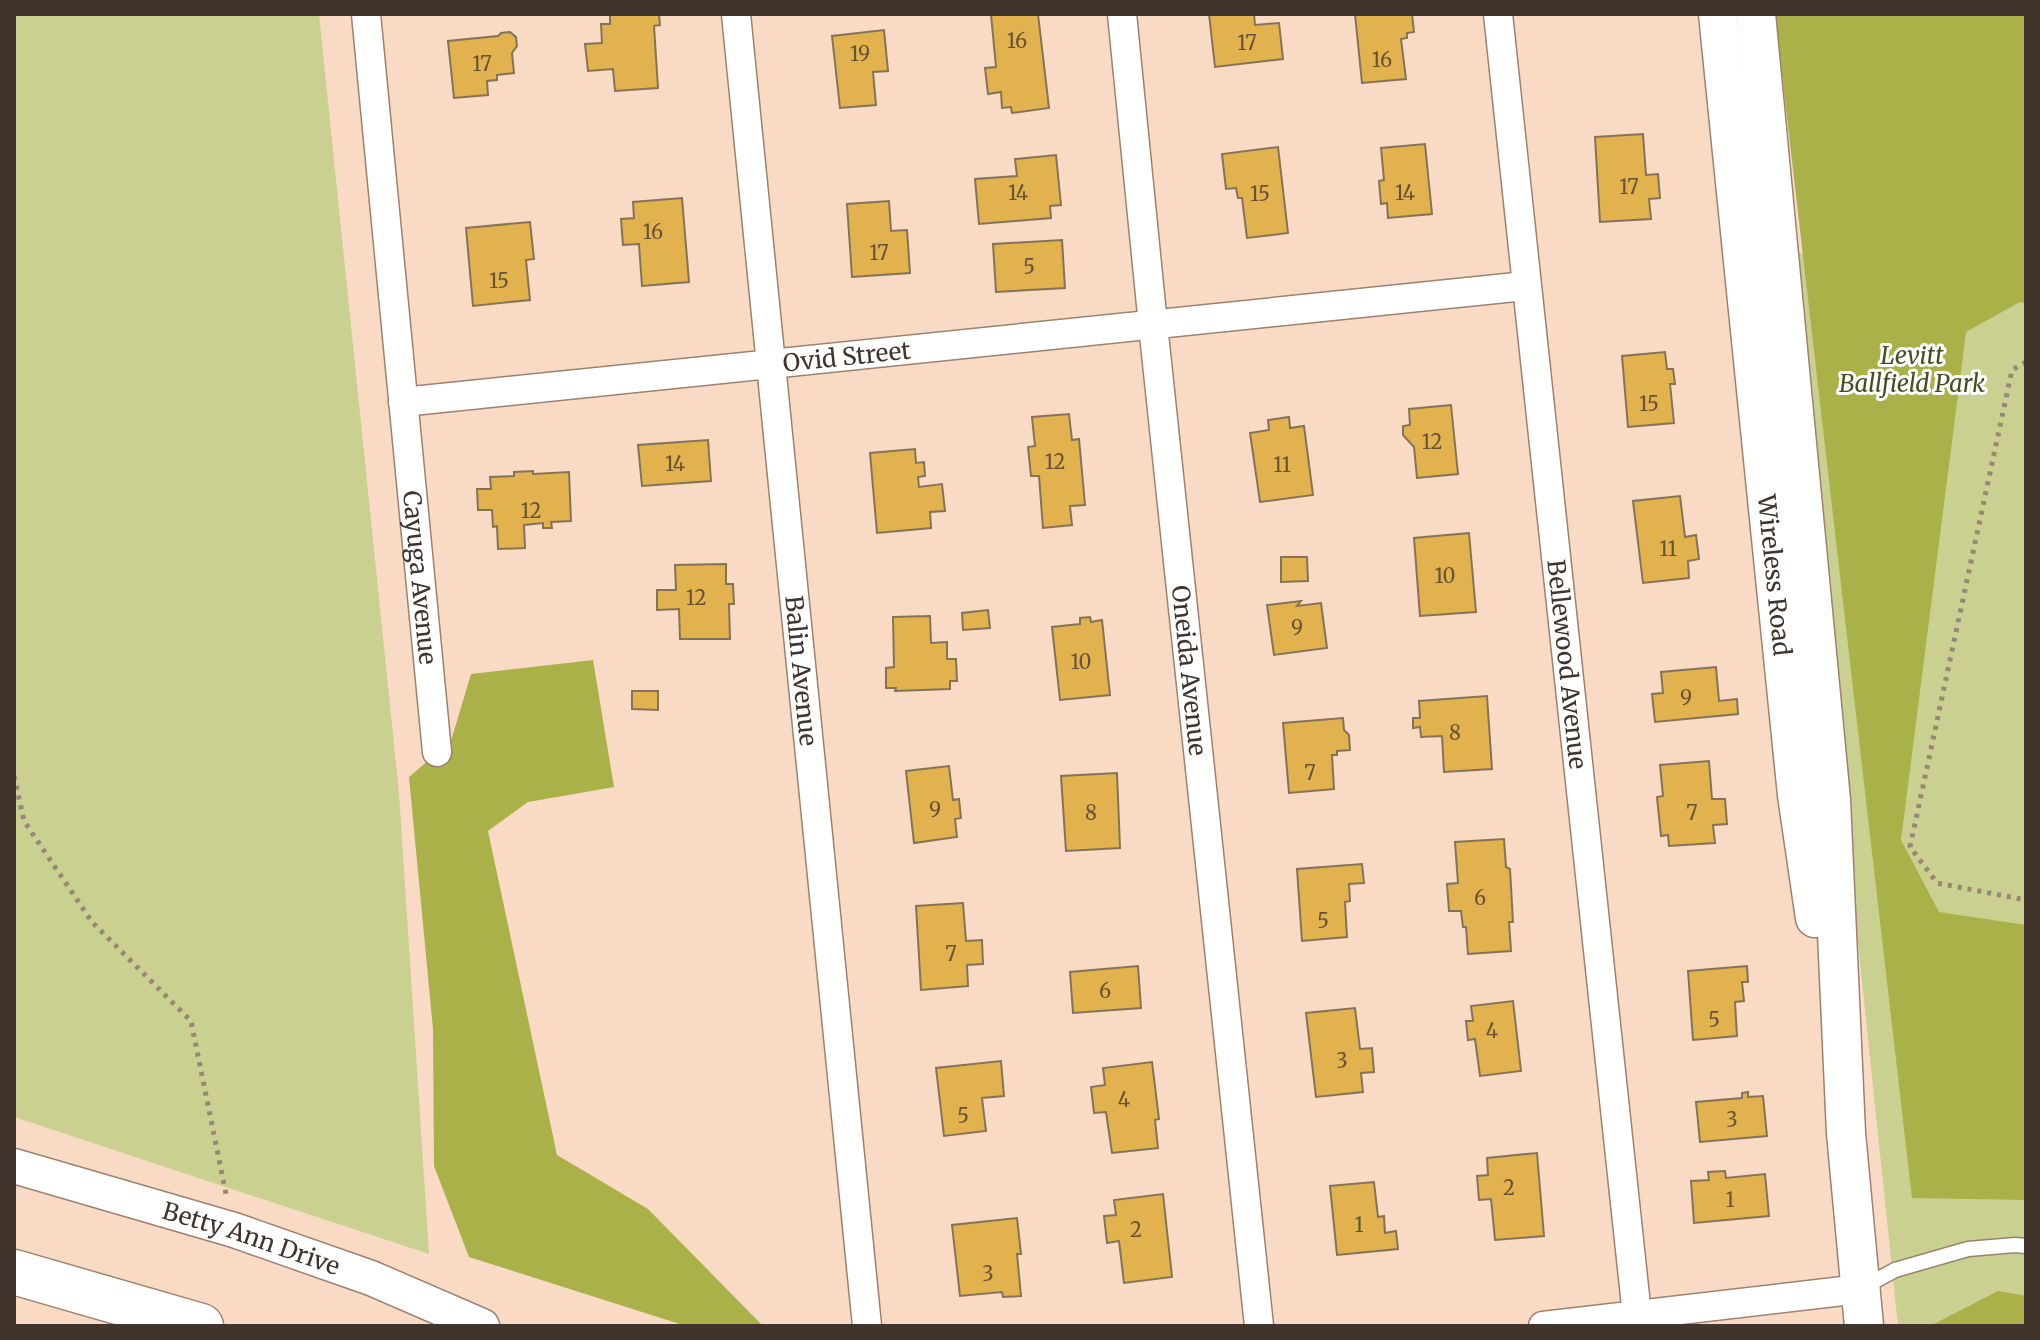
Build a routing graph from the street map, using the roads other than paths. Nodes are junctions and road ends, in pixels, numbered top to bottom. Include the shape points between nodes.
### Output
1 (366, 14) edge
2 (736, 14) edge
3 (1122, 14) edge
4 (1498, 14) edge
5 (1718, 14) edge
6 (1756, 14) edge
7 (1526, 286) junction
8 (1153, 325) junction
9 (771, 364) junction
10 (403, 402) junction
11 (437, 752) dead end
12 (1846, 1133) junction
13 (14, 1166) edge
14 (2026, 1246) edge
15 (14, 1272) edge
16 (1862, 1308) edge
17 (1637, 1315) junction
18 (201, 1326) edge
19 (482, 1326) edge
20 (867, 1326) edge
21 (1259, 1326) edge
22 (1543, 1326) edge

1 - 10 street
2 - 9 street, Balin Avenue
3 - 8 street, Oneida Avenue
4 - 7 street, Bellewood Avenue
5 - 12 main road, Wireless Road via 1797,795
6 - 12 main road, Wireless Road via 1831,800
7 - 8 street, Ovid Street
7 - 17 street, Bellewood Avenue
8 - 9 street, Ovid Street
8 - 21 street, Oneida Avenue
9 - 10 street, Ovid Street
9 - 20 street, Balin Avenue
10 - 11 street, Cayuga Avenue
12 - 16 main road, Wireless Road
13 - 19 street, Betty Ann Drive via 234,1230 371,1278
14 - 16 lane via 1968,1249 1895,1270
15 - 18 highway
16 - 17 street
17 - 22 street

